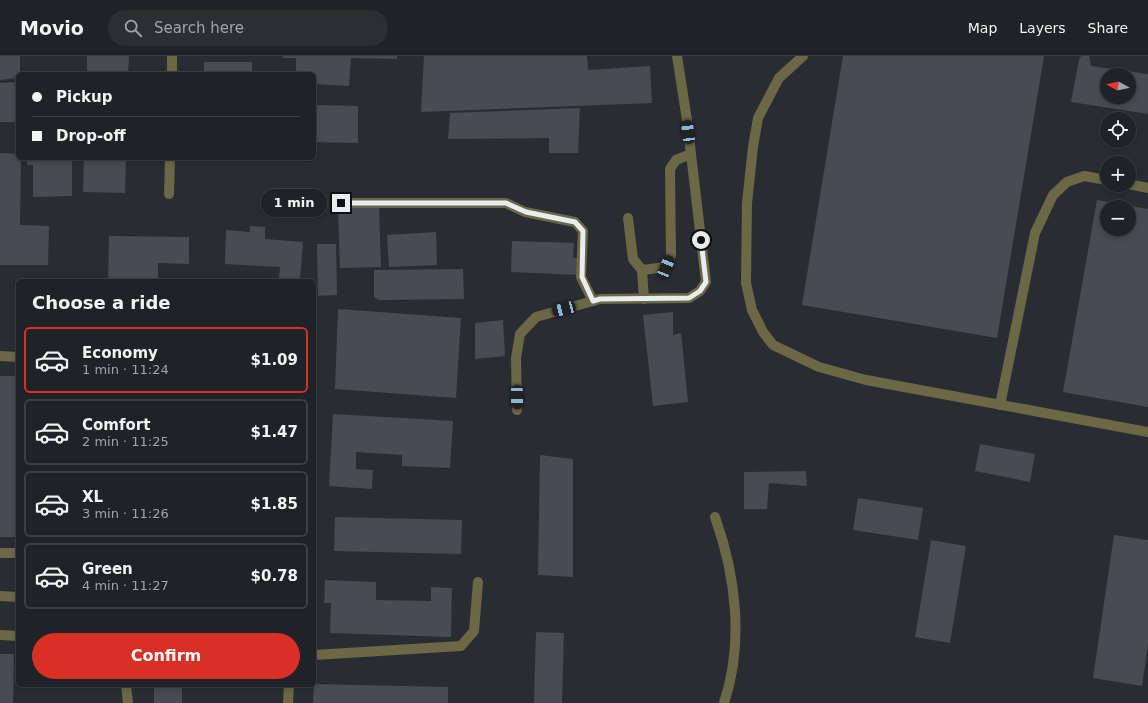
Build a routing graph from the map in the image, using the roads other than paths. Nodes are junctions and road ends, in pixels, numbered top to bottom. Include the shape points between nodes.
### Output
1 (172, 56) edge
2 (678, 56) edge
3 (803, 56) edge
4 (172, 72) edge
5 (691, 154) junction
6 (170, 160) edge
7 (1100, 179) edge
8 (1136, 185) edge
9 (1148, 188) edge
10 (169, 194) dead end
11 (341, 203) dead end
12 (628, 218) dead end
13 (642, 270) junction
14 (644, 299) junction
15 (593, 301) junction
16 (0, 356) edge
17 (16, 357) edge
18 (1000, 404) junction
19 (517, 410) dead end
20 (1148, 432) edge
21 (715, 517) dead end
22 (0, 553) edge
23 (16, 553) edge
24 (478, 582) dead end
25 (0, 596) edge
26 (16, 597) edge
27 (0, 635) edge
28 (16, 636) edge
29 (316, 655) edge
30 (126, 687) edge
31 (289, 687) edge
32 (128, 703) edge
33 (288, 703) edge
34 (724, 703) edge

1 - 4 lane
2 - 5 lane
3 - 18 lane via 778,78 758,118 753,147 748,202 746,283 752,310 763,332 773,345 819,367 866,380
5 - 13 lane via 676,160 670,169 671,256 666,267
5 - 14 lane via 706,282 700,291 689,298
6 - 10 lane
7 - 18 lane via 1084,176 1067,182 1054,195 1035,233
8 - 9 lane
11 - 15 lane via 506,203 526,212 575,222 583,231 582,277
12 - 13 lane via 633,259
13 - 14 lane
14 - 15 lane
15 - 19 lane via 536,317 520,334 516,358
16 - 17 lane
18 - 20 lane
21 - 34 lane via 725,544 735,604 736,638 729,688
22 - 23 lane
24 - 29 lane via 474,631 461,646
25 - 26 lane
27 - 28 lane
30 - 32 lane
31 - 33 lane

